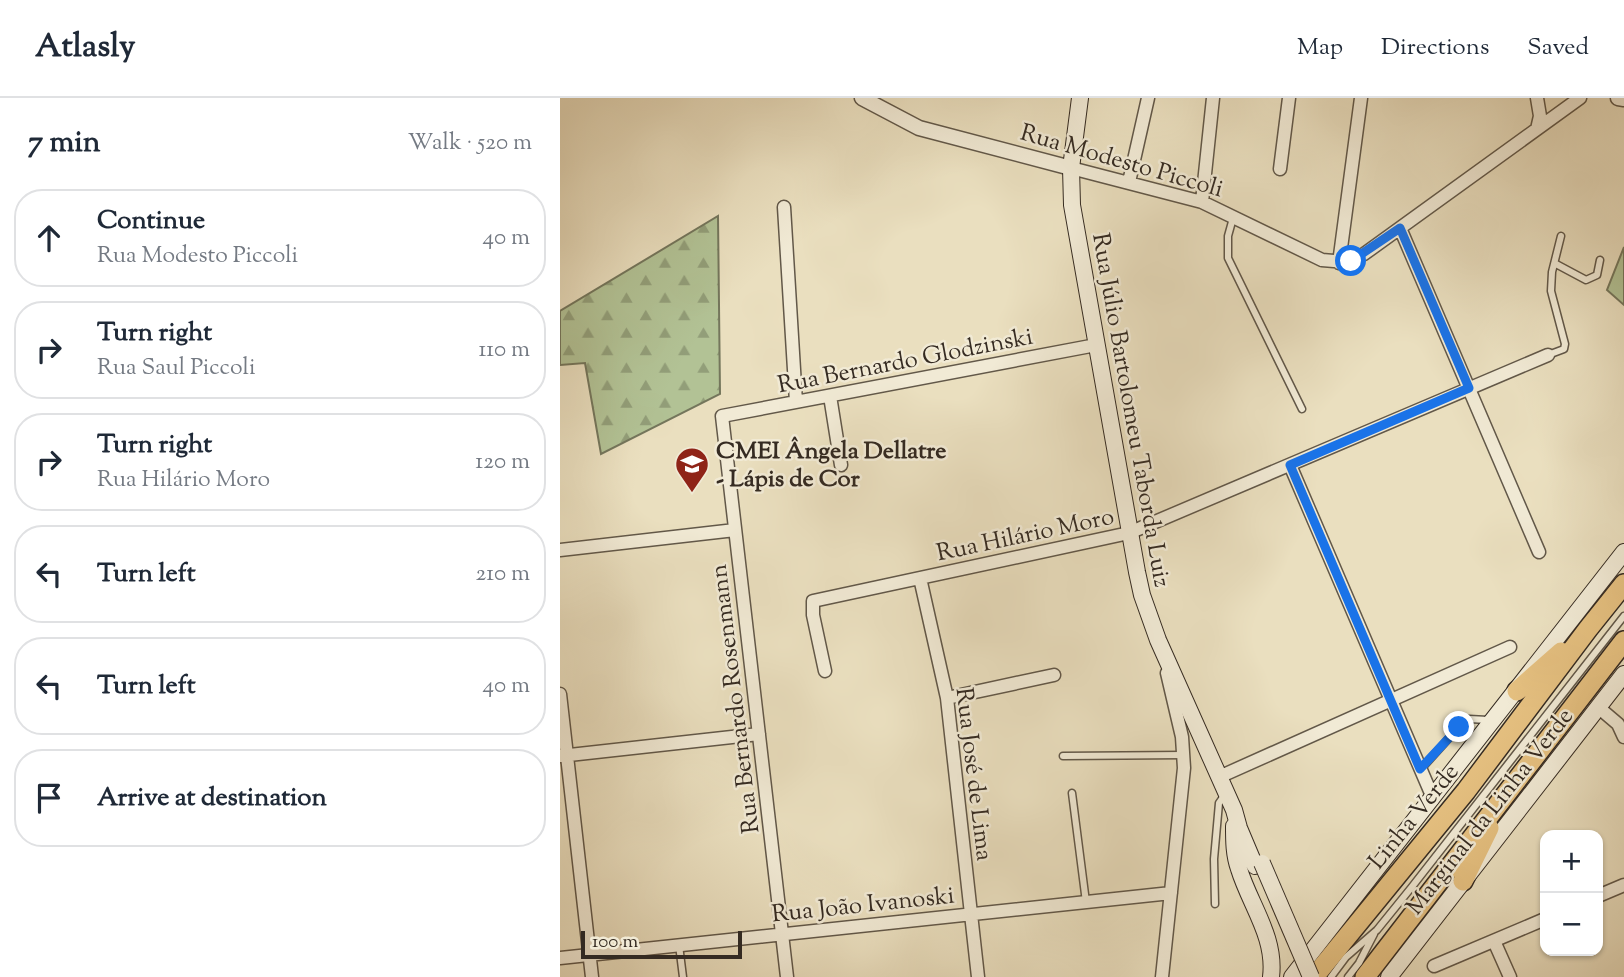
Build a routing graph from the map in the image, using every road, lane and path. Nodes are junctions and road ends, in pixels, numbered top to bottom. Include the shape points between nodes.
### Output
1 (862, 98) edge
2 (1080, 98) edge
3 (1149, 98) edge
4 (1213, 98) edge
5 (1289, 98) edge
6 (1361, 98) edge
7 (1537, 98) edge
8 (1580, 98) edge
9 (1618, 98) edge
10 (1624, 99) edge
11 (1537, 129) junction
12 (1071, 168) junction
13 (1280, 169) dead end
14 (1129, 182) junction
15 (1202, 202) junction
16 (784, 208) dead end
17 (1234, 216) junction
18 (1400, 228) junction
19 (1561, 236) dead end
20 (1600, 260) dead end
21 (1339, 263) junction
22 (1556, 264) junction
23 (1096, 345) junction
24 (1548, 355) joint
25 (1469, 388) junction
26 (830, 396) junction
27 (796, 402) junction
28 (1302, 410) dead end
29 (722, 416) joint
30 (841, 465) dead end
31 (1290, 465) junction
32 (735, 530) junction
33 (1129, 534) junction
34 (560, 550) edge
35 (1539, 552) dead end
36 (1624, 552) edge
37 (920, 578) junction
38 (1624, 584) edge
39 (1624, 615) edge
40 (1588, 629) junction
41 (1158, 640) junction
42 (1624, 641) edge
43 (1510, 647) dead end
44 (1624, 658) edge
45 (825, 671) dead end
46 (1624, 674) edge
47 (1054, 675) dead end
48 (1517, 691) junction
49 (560, 694) edge
50 (947, 698) junction
51 (1391, 700) junction
52 (1598, 707) junction
53 (1568, 714) junction
54 (1494, 720) junction
55 (759, 734) junction
56 (1624, 737) edge
57 (1184, 755) junction
58 (564, 756) edge
59 (1063, 756) dead end
60 (1420, 769) junction
61 (1223, 785) junction
62 (1072, 793) dead end
63 (1505, 793) junction
64 (1433, 798) junction
65 (1234, 810) junction
66 (1258, 864) junction
67 (1464, 881) junction
68 (1624, 885) edge
69 (1171, 893) junction
70 (1603, 894) edge
71 (1086, 902) junction
72 (1215, 904) dead end
73 (971, 914) junction
74 (1540, 921) edge
75 (1377, 930) junction
76 (782, 934) junction
77 (1494, 941) junction
78 (679, 945) junction
79 (590, 955) junction
80 (560, 958) edge
81 (1434, 966) dead end
82 (1391, 976) edge
83 (592, 977) edge
84 (683, 977) edge
85 (787, 977) edge
86 (978, 977) edge
87 (1162, 977) edge
88 (1271, 977) edge
89 (1292, 977) edge
90 (1303, 977) edge
91 (1313, 977) edge
92 (1331, 977) edge
93 (1348, 977) edge
94 (1365, 977) edge
95 (1510, 977) edge

1 - 12 street, Rua Modesto Piccoli via 919,128
2 - 12 main road, Rua Júlio Bartolomeu Taborda Luiz
3 - 14 street
4 - 15 street
5 - 13 street
6 - 21 street
7 - 11 street
8 - 11 street
9 - 10 street
11 - 18 street
12 - 14 street, Rua Modesto Piccoli
12 - 23 main road, Rua Júlio Bartolomeu Taborda Luiz via 1072,205
14 - 15 street, Rua Modesto Piccoli
15 - 17 street, Rua Modesto Piccoli
16 - 27 street
17 - 21 street, Rua Modesto Piccoli via 1315,257
17 - 28 lane via 1228,258
18 - 21 street via 1358,258
18 - 25 street
19 - 22 lane
20 - 22 lane via 1597,275 1586,281
22 - 24 lane via 1551,291 1565,344 1564,349
23 - 26 street, Rua Bernardo Glodzinski
23 - 33 main road, Rua Júlio Bartolomeu Taborda Luiz
24 - 25 street, Rua Hilário Moro
25 - 31 street, Rua Hilário Moro
25 - 35 street
26 - 27 street, Rua Bernardo Glodzinski
26 - 30 street
27 - 29 street, Rua Bernardo Glodzinski
29 - 32 street, Rua Bernardo Rosenmann
31 - 33 street, Rua Hilário Moro
31 - 51 street
32 - 34 street
32 - 55 street, Rua Bernardo Rosenmann
33 - 37 street, Rua Hilário Moro
33 - 41 main road, Rua Júlio Bartolomeu Taborda Luiz via 1142,595
36 - 48 main road
37 - 45 street, Rua Hilário Moro via 814,601
37 - 50 street, Rua José de Lima
38 - 40 highway, Linha Verde
39 - 75 lane
40 - 48 highway
40 - 91 highway, Linha Verde via 1466,791
41 - 57 street
41 - 61 main road, Rua Júlio Bartolomeu Taborda Luiz
42 - 53 highway
43 - 51 street
44 - 53 highway
46 - 52 main road, Marginal da Linha Verde
47 - 50 street
48 - 54 main road
49 - 58 street
50 - 73 street, Rua José de Lima
51 - 60 street
51 - 61 street
52 - 56 street via 1618,724
52 - 67 main road, Marginal da Linha Verde
53 - 63 highway
54 - 60 lane via 1469,719
54 - 64 main road
55 - 58 street
55 - 76 street, Rua Bernardo Rosenmann
57 - 59 lane
57 - 69 street
58 - 79 street
60 - 64 street
61 - 65 main road, Rua Júlio Bartolomeu Taborda Luiz
61 - 72 lane via 1214,859
62 - 71 lane
63 - 67 highway
63 - 94 highway
64 - 89 main road
65 - 66 main road, Rua Júlio Bartolomeu Taborda Luiz
65 - 88 main road via 1235,857 1267,937
66 - 90 main road, Rua Júlio Bartolomeu Taborda Luiz
66 - 91 main road, Rua Júlio Bartolomeu Taborda Luiz, bridge
67 - 82 main road, Marginal da Linha Verde
68 - 70 street
69 - 71 street, Rua João Ivanoski
69 - 87 street
71 - 73 street, Rua João Ivanoski
73 - 76 street, Rua João Ivanoski
73 - 86 street, Rua José de Lima
74 - 77 street
75 - 92 lane
75 - 93 lane
76 - 78 street, Rua João Ivanoski
76 - 85 street, Rua Bernardo Rosenmann
77 - 81 street
77 - 95 street
78 - 79 street, Rua João Ivanoski
78 - 84 lane
79 - 80 street, Rua João Ivanoski
79 - 83 street

